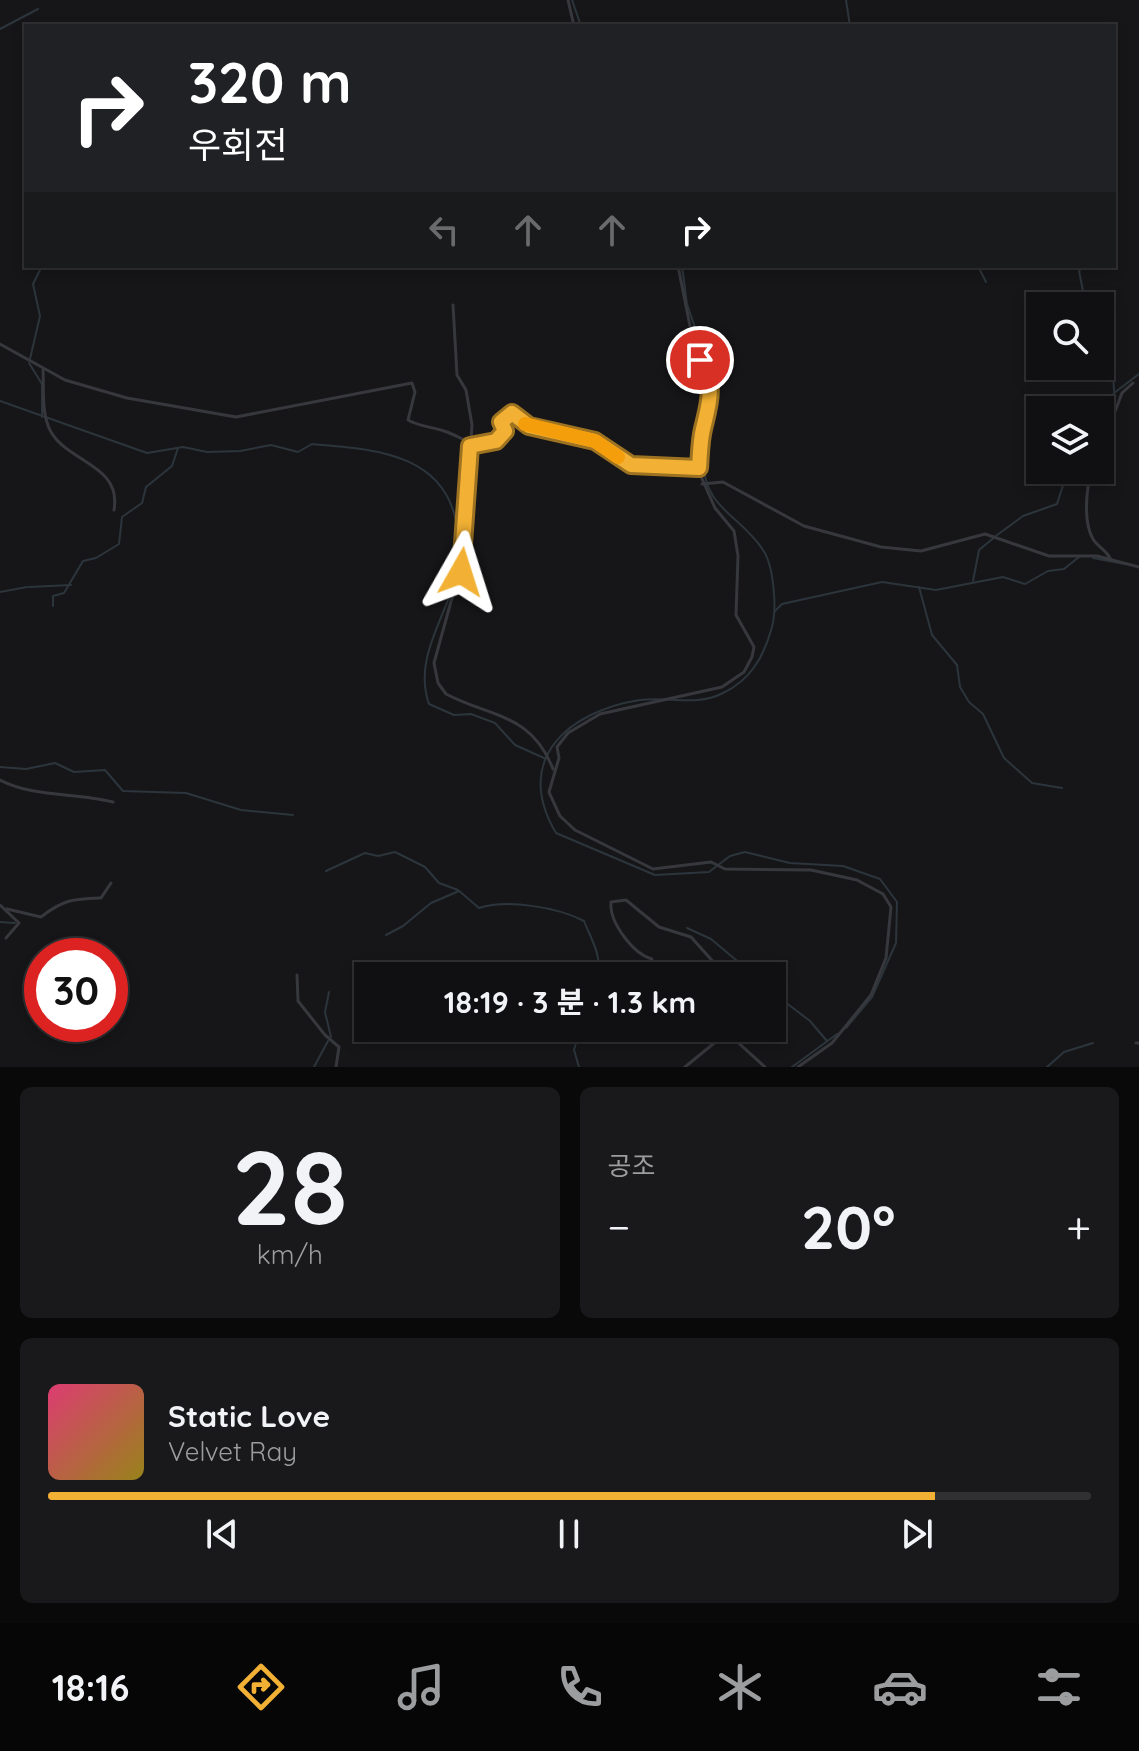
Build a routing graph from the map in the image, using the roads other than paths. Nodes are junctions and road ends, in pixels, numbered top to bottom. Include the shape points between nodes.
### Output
1 (568, 0) edge
2 (574, 24) edge
3 (678, 268) edge
4 (453, 305) dead end
5 (0, 344) edge
6 (43, 370) junction
7 (1133, 383) dead end
8 (1114, 414) edge
9 (470, 446) junction
10 (699, 468) junction
11 (702, 484) junction
12 (1088, 484) edge
13 (114, 510) dead end
14 (1110, 558) junction
15 (1139, 567) edge
16 (553, 769) junction
17 (0, 780) edge
18 (113, 802) dead end
19 (111, 883) dead end
20 (0, 905) edge
21 (7, 909) junction
22 (6, 938) dead end
23 (652, 959) dead end
24 (713, 962) edge
25 (297, 975) dead end
26 (715, 1042) edge
27 (741, 1042) edge
28 (336, 1067) edge
29 (685, 1067) edge
30 (765, 1067) edge
31 (798, 1067) edge

1 - 2 street
3 - 10 street via 696,356 711,391
4 - 9 street via 457,375 467,395
5 - 6 street
6 - 9 street via 127,398 236,417 412,383 408,420
6 - 13 street via 44,409 51,431 99,469 115,493
7 - 8 street via 1122,393
9 - 10 street via 496,441 505,431 501,422 512,413 529,426 595,441 631,465
9 - 16 street via 463,558 436,647 436,678 449,696 511,719 532,734
10 - 11 street
11 - 14 street via 721,481 804,526 881,547 921,551 981,533 1049,556
11 - 16 street via 723,522 734,531 736,615 754,647 750,664 716,690 625,706 585,721 561,740
12 - 14 street via 1090,528
14 - 15 street
16 - 31 street via 550,797 565,822 593,842 653,869 711,862 725,869 811,870 857,880 883,894 891,907 886,958 871,995 832,1043
17 - 18 street via 49,795 71,793
19 - 21 street via 101,898 71,900 41,917
20 - 21 street
21 - 22 street via 19,925
23 - 24 street via 637,953 616,924 609,906 613,900 626,900 659,927 688,935
25 - 28 street via 298,1001 339,1047
26 - 29 street
27 - 30 street

